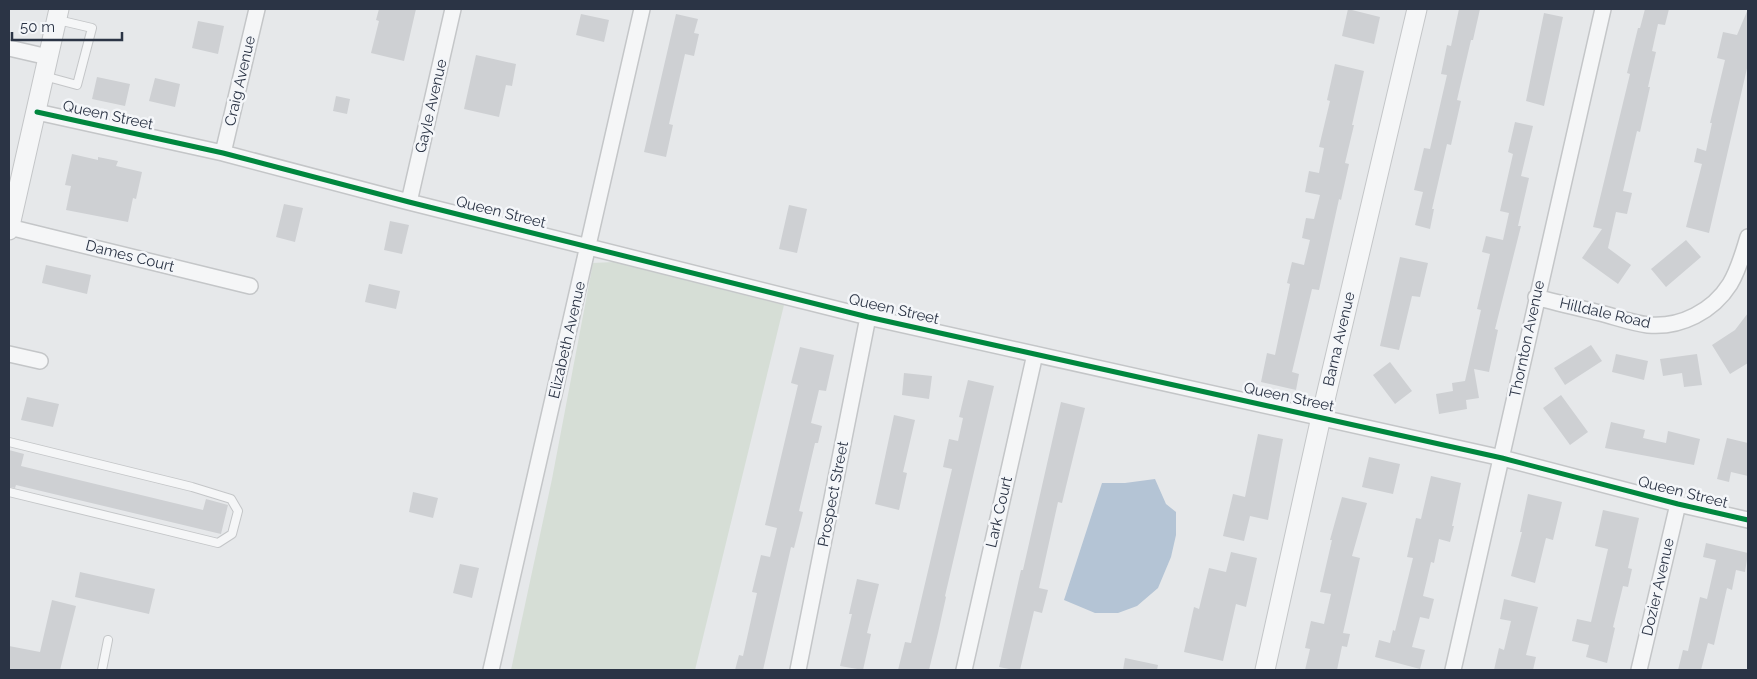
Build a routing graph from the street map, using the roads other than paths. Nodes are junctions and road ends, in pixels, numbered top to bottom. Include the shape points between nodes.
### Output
1 (257, 9) edge
2 (453, 9) edge
3 (642, 9) edge
4 (1417, 9) edge
5 (1603, 9) edge
6 (58, 14) edge
7 (9, 48) edge
8 (48, 57) junction
9 (44, 76) junction
10 (37, 112) junction
11 (223, 153) junction
12 (409, 202) junction
13 (9, 228) edge
14 (1748, 237) edge
15 (588, 246) junction
16 (250, 286) dead end
17 (1536, 297) junction
18 (868, 317) junction
19 (9, 354) edge
20 (1035, 354) junction
21 (40, 361) dead end
22 (1321, 417) junction
23 (9, 442) edge
24 (1502, 458) junction
25 (9, 492) edge
26 (1678, 504) junction
27 (1748, 520) edge
28 (108, 640) dead end
29 (102, 670) edge
30 (491, 670) edge
31 (798, 670) edge
32 (964, 670) edge
33 (1265, 670) edge
34 (1453, 670) edge
35 (1639, 670) edge

1 - 11 street, Craig Avenue
2 - 12 street, Gayle Avenue
3 - 15 street, Elizabeth Avenue
4 - 22 street, Barna Avenue
5 - 17 street, Thornton Avenue
6 - 8 street
6 - 9 lane via 92,28 77,85
7 - 8 street
8 - 9 street
9 - 10 street
10 - 11 street, Queen Street
10 - 13 street
11 - 12 street, Queen Street
12 - 15 street, Queen Street
13 - 16 street, Dames Court
14 - 17 street, Hilldale Road via 1729,286 1707,308 1683,321 1648,324
15 - 18 street, Queen Street
15 - 30 street, Elizabeth Avenue
17 - 24 street, Thornton Avenue
18 - 20 street, Queen Street
18 - 31 street, Prospect Street
19 - 21 street
20 - 22 street, Queen Street
20 - 32 street, Lark Court
22 - 24 street, Queen Street
22 - 33 street, Barna Avenue
23 - 25 lane via 192,486 231,499 238,511 232,534 218,543
24 - 26 street, Queen Street
24 - 34 street, Thornton Avenue
26 - 27 street, Queen Street
26 - 35 street, Dozier Avenue
28 - 29 lane

